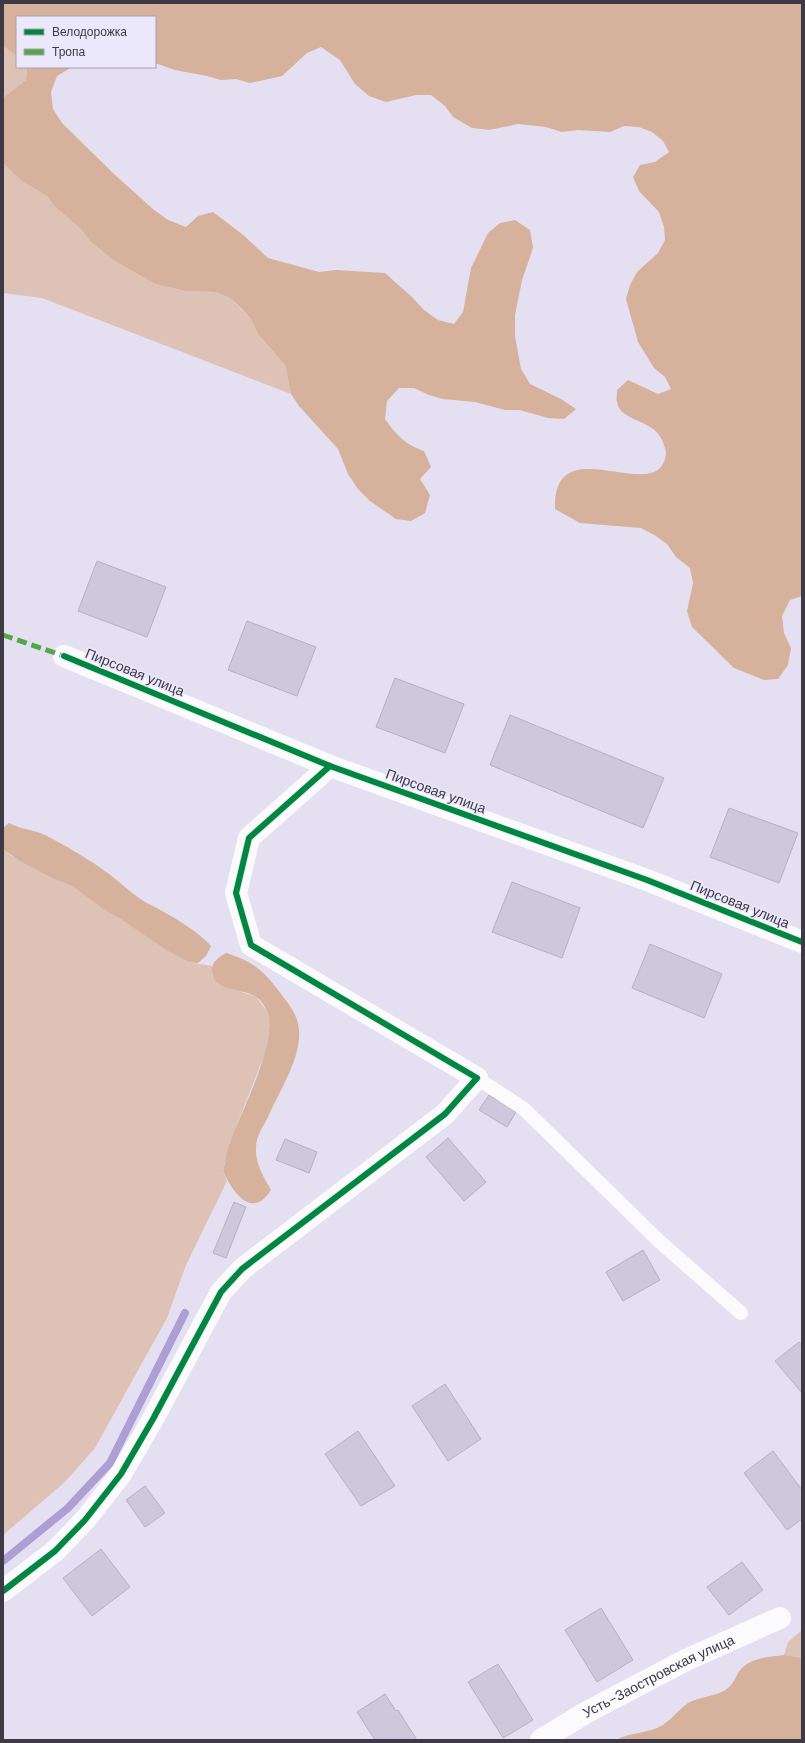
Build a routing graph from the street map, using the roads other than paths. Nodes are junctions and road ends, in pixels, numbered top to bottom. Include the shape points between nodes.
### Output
1 (64, 656) dead end
2 (330, 766) junction
3 (802, 942) edge
4 (477, 1078) junction
5 (741, 1313) dead end
6 (3, 1591) edge
7 (780, 1618) dead end
8 (541, 1740) edge

1 - 2 street, Пирсовая улица
2 - 3 street, Пирсовая улица via 647,880
2 - 4 street via 249,838 236,893 251,945
4 - 5 lane via 524,1109 660,1242
4 - 6 street via 445,1114 242,1269 218,1297 153,1420 121,1474 85,1520 54,1551
7 - 8 street, Усть-Заостровская улица via 686,1660 587,1712

